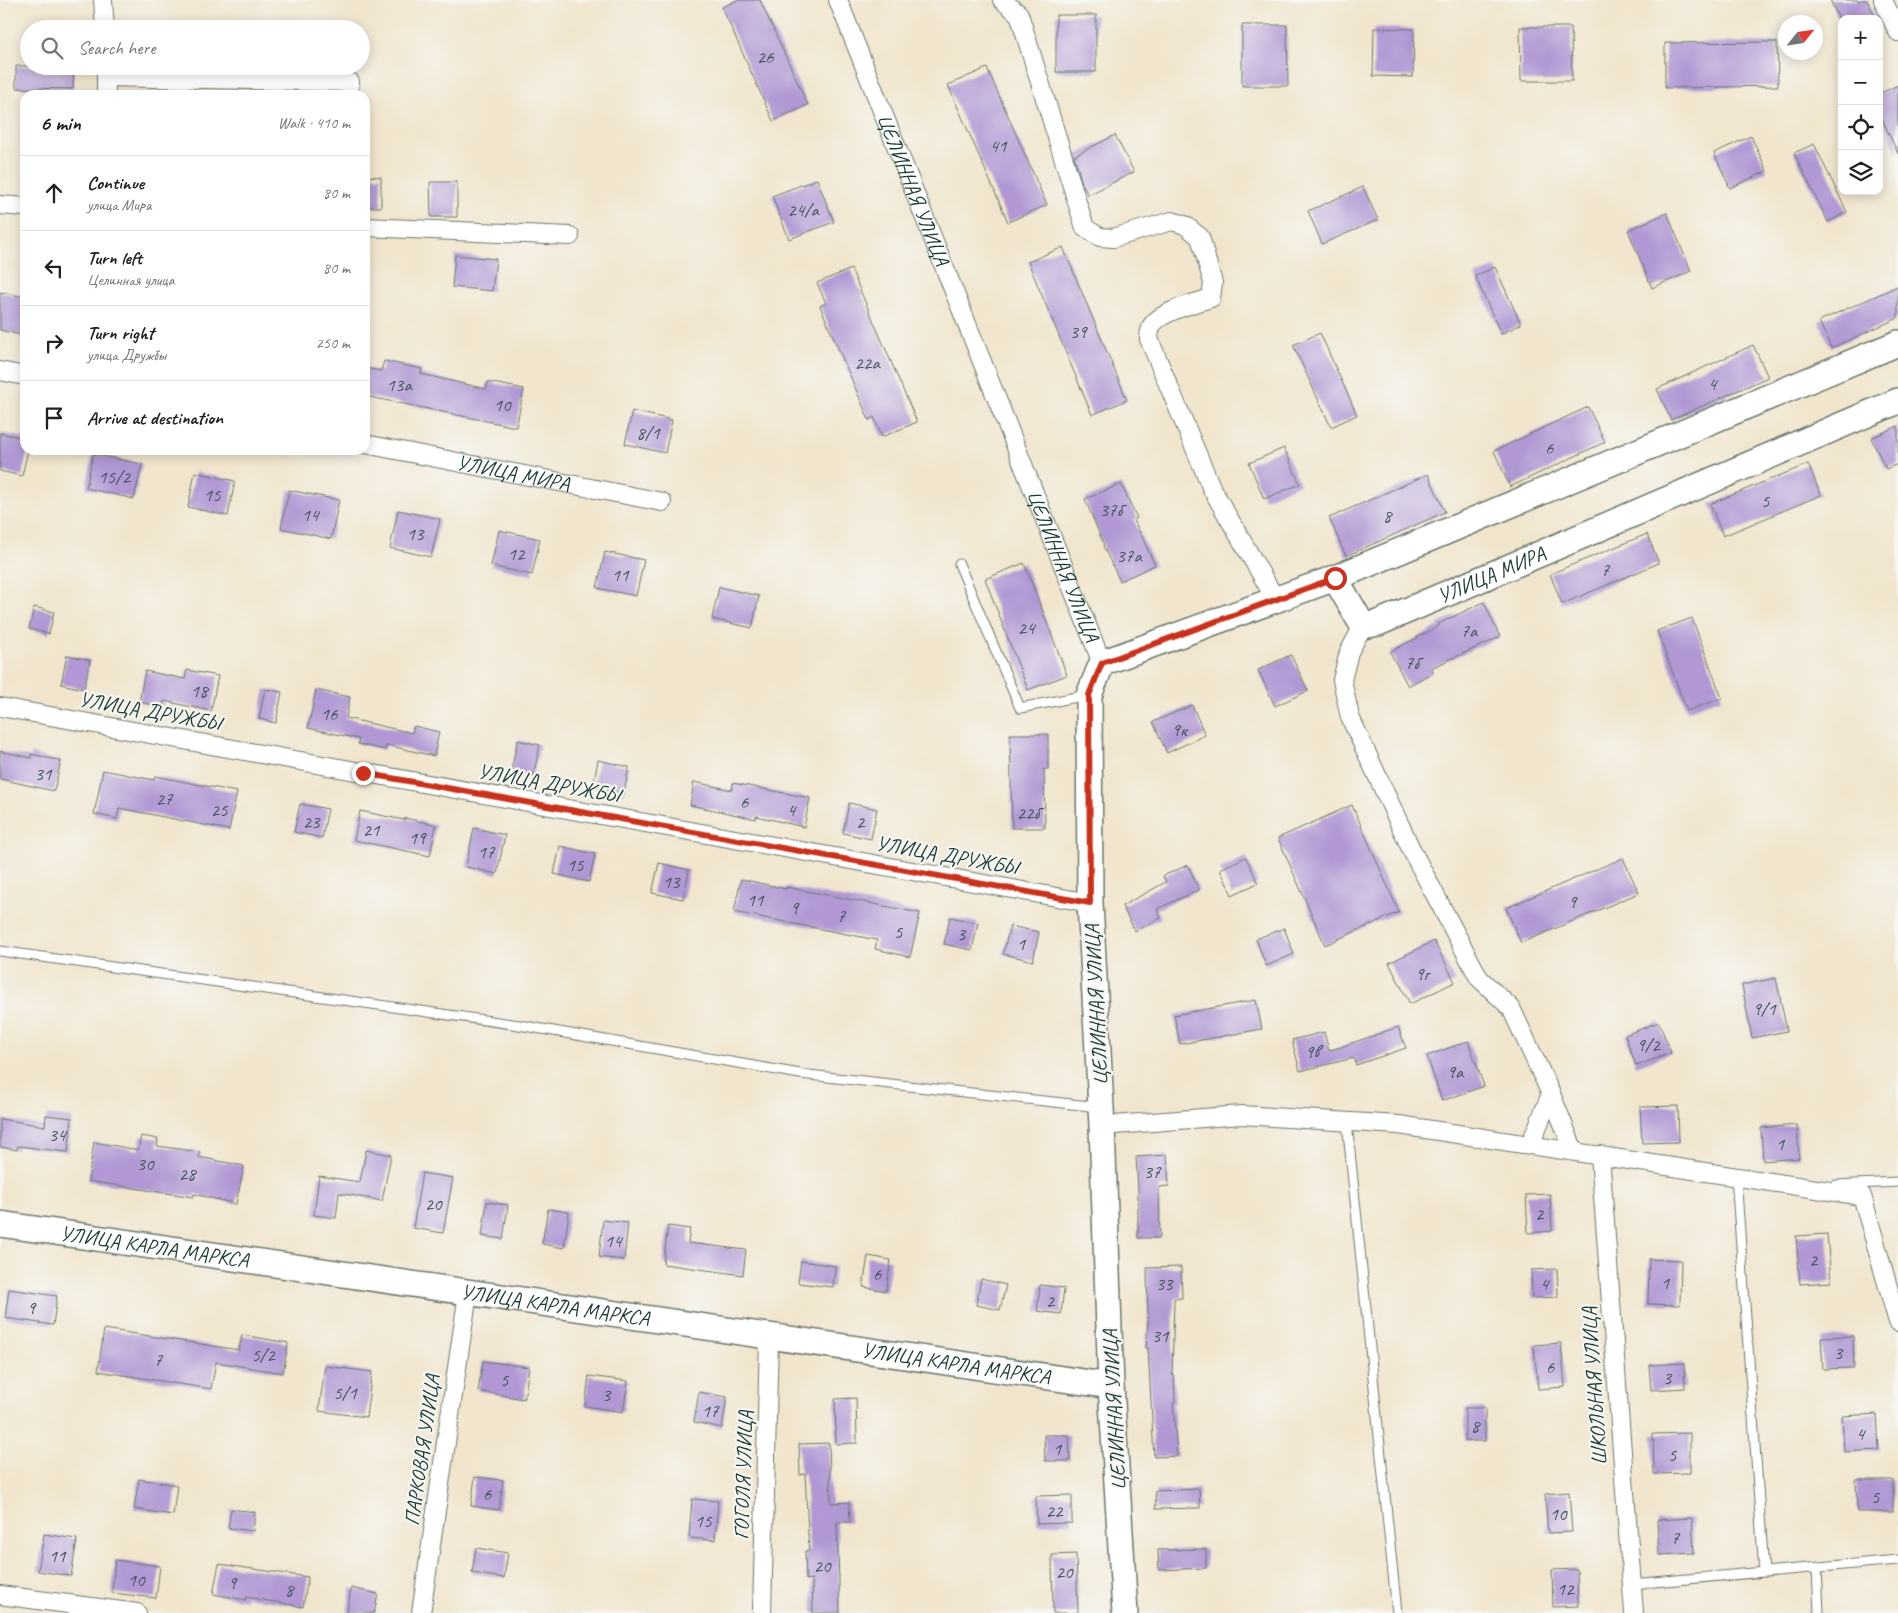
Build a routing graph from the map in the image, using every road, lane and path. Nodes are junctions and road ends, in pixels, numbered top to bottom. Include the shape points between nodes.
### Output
1 (103, 0) edge
2 (838, 0) edge
3 (1002, 0) edge
4 (1883, 0) edge
5 (104, 20) edge
6 (1898, 32) edge
7 (106, 75) edge
8 (179, 75) edge
9 (106, 90) edge
10 (349, 90) edge
11 (0, 205) edge
12 (20, 207) edge
13 (370, 227) edge
14 (570, 236) dead end
15 (1898, 343) edge
16 (0, 371) edge
17 (20, 375) edge
18 (1898, 401) edge
19 (370, 445) edge
20 (662, 502) dead end
21 (959, 564) dead end
22 (1335, 578) junction
23 (1276, 600) junction
24 (1363, 626) junction
25 (1102, 663) junction
26 (1089, 695) junction
27 (0, 707) edge
28 (1090, 903) junction
29 (0, 951) edge
30 (1552, 1094) junction
31 (1102, 1116) junction
32 (1347, 1122) junction
33 (1530, 1145) junction
34 (1574, 1151) junction
35 (1600, 1155) junction
36 (1736, 1176) junction
37 (1898, 1182) edge
38 (1805, 1187) junction
39 (0, 1224) edge
40 (468, 1293) junction
41 (1898, 1322) edge
42 (769, 1338) junction
43 (1112, 1386) junction
44 (1898, 1560) edge
45 (1817, 1568) junction
46 (1764, 1572) junction
47 (1632, 1584) junction
48 (0, 1595) edge
49 (137, 1613) edge
50 (421, 1613) edge
51 (762, 1613) edge
52 (1126, 1613) edge
53 (1397, 1613) edge
54 (1634, 1613) edge
55 (1819, 1613) edge

1 - 5 street
2 - 25 street, ЦЕЛИННАЯ УЛИЦА
3 - 23 street via 1019,14 1085,228 1100,237 1113,238 1172,221 1185,225 1200,237 1213,283 1211,298 1160,317 1151,327 1148,339 1212,490
4 - 6 street
7 - 9 street
8 - 10 street via 350,82
11 - 12 street
13 - 14 street
15 - 22 street
16 - 17 street
18 - 24 street, УЛИЦА МИРА via 1378,623
19 - 20 street, УЛИЦА МИРА
21 - 26 lane via 1020,708
22 - 23 street
22 - 24 street
23 - 25 street
24 - 30 street via 1349,652 1342,680 1350,717 1412,851 1478,978 1511,1008
25 - 26 street, ЦЕЛИННАЯ УЛИЦА
26 - 28 street, ЦЕЛИННАЯ УЛИЦА
27 - 28 street, УЛИЦА ДРУЖБЫ
28 - 31 street, ЦЕЛИННАЯ УЛИЦА
29 - 31 lane via 519,1025 800,1074
30 - 33 street
30 - 34 street
31 - 32 street via 1241,1115
31 - 43 street, ЦЕЛИННАЯ УЛИЦА
32 - 33 street via 1399,1125
32 - 53 lane
33 - 34 street
34 - 35 street
35 - 36 street
35 - 47 street, ШКОЛЬНАЯ УЛИЦА
36 - 38 street
36 - 46 lane
37 - 38 lane
38 - 41 street via 1862,1196
39 - 40 street, УЛИЦА КАРЛА МАРКСА
40 - 42 street, УЛИЦА КАРЛА МАРКСА
40 - 50 street, ПАРКОВАЯ УЛИЦА
42 - 43 street, УЛИЦА КАРЛА МАРКСА
42 - 51 street, ГОГОЛЯ УЛИЦА
43 - 52 street, ЦЕЛИННАЯ УЛИЦА
44 - 45 lane
45 - 46 lane
45 - 55 lane
46 - 47 lane
47 - 54 street, ШКОЛЬНАЯ УЛИЦА
48 - 49 street

